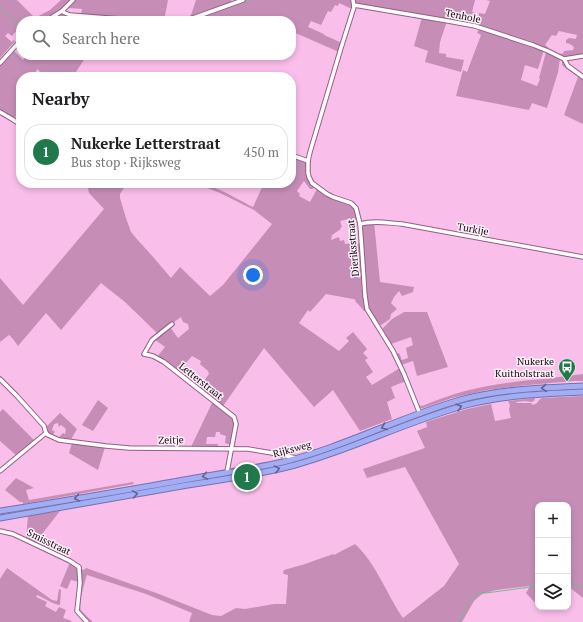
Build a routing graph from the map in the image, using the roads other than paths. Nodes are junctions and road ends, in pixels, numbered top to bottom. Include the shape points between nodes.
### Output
1 (73, 0) edge
2 (243, 0) edge
3 (353, 0) edge
4 (354, 5) junction
5 (62, 11) junction
6 (54, 16) edge
7 (83, 16) edge
8 (199, 16) edge
9 (16, 45) edge
10 (583, 56) edge
11 (564, 59) junction
12 (0, 63) edge
13 (583, 77) edge
14 (0, 112) edge
15 (16, 121) edge
16 (296, 157) edge
17 (308, 161) junction
18 (360, 224) junction
19 (583, 258) edge
20 (172, 324) dead end
21 (0, 379) edge
22 (583, 386) edge
23 (583, 392) edge
24 (420, 413) junction
25 (422, 419) junction
26 (46, 433) junction
27 (231, 448) junction
28 (297, 458) junction
29 (0, 471) edge
30 (227, 472) junction
31 (0, 511) edge
32 (0, 518) edge
33 (0, 531) edge
34 (87, 622) edge

1 - 5 street
2 - 8 street
3 - 4 street, Dieriksstraat
4 - 11 street, Tenhole via 475,26 539,47
4 - 17 street, Dieriksstraat
5 - 6 street
5 - 7 street via 70,15
9 - 12 street
10 - 11 street
11 - 13 street, Tenhole via 568,66
14 - 15 street
16 - 17 street
17 - 18 street, Dieriksstraat via 312,183 328,194 353,204
18 - 19 street, Turkije via 374,221 402,224
18 - 24 street, Dieriksstraat via 367,309 393,351
20 - 27 street, Letterstraat via 152,340 144,354 164,362 232,415 236,424
21 - 26 street via 44,426
22 -> 24 highway, Rijksweg via 497,392
25 -> 23 highway, Rijksweg via 490,400
24 - 25 street, Dieriksstraat
24 -> 28 highway, Rijksweg
32 -> 25 highway, Rijksweg via 283,468
26 - 27 street, Zeitje via 59,440 106,446
26 - 29 street
27 - 28 street, Zeitje
27 - 30 street, Letterstraat
28 - 30 highway, Rijksweg
30 -> 31 highway, Rijksweg
33 - 34 street, Smisstraat via 13,534 79,567 77,611

